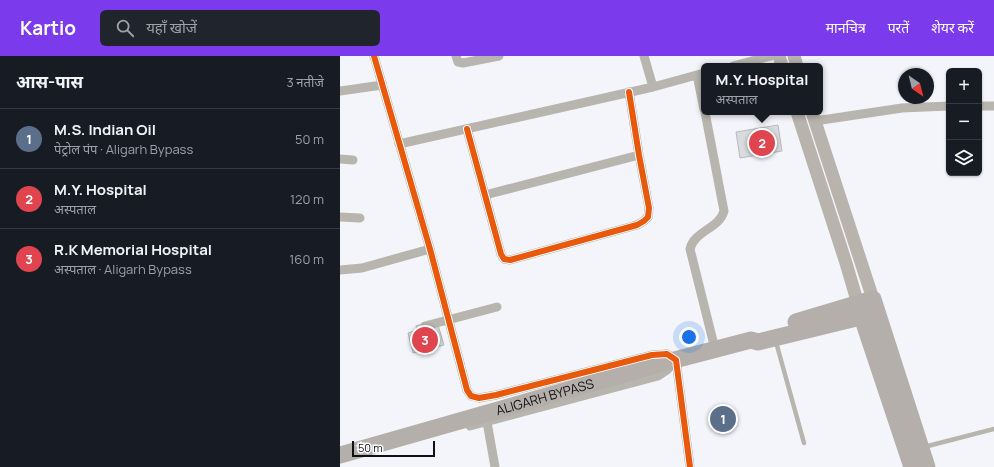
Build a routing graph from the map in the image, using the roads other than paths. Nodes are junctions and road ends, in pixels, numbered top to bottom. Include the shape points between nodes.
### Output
1 (374, 56) edge
2 (456, 56) edge
3 (499, 56) edge
4 (644, 56) edge
5 (771, 56) edge
6 (744, 63) edge
7 (701, 74) edge
8 (382, 85) junction
9 (653, 87) junction
10 (340, 91) edge
11 (629, 92) junction
12 (946, 106) edge
13 (982, 106) edge
14 (994, 106) edge
15 (705, 115) edge
16 (798, 115) edge
17 (813, 116) edge
18 (468, 129) junction
19 (399, 144) junction
20 (638, 155) junction
21 (340, 159) edge
22 (353, 160) dead end
23 (485, 195) junction
24 (340, 217) edge
25 (360, 218) dead end
26 (430, 249) junction
27 (340, 270) edge
28 (497, 307) dead end
29 (868, 308) junction
30 (448, 321) junction
31 (425, 326) dead end
32 (775, 338) junction
33 (751, 340) junction
34 (715, 349) junction
35 (669, 362) junction
36 (487, 422) junction
37 (994, 429) edge
38 (804, 443) dead end
39 (921, 448) junction
40 (340, 455) edge
41 (340, 458) edge
42 (495, 467) edge
43 (690, 467) edge
44 (912, 467) edge
45 (927, 467) edge

1 - 8 street
2 - 3 street via 458,62 463,63
4 - 9 street
5 - 6 street
7 - 9 street
8 - 10 street
8 - 19 street
9 - 11 street
11 - 18 street
11 - 20 street
12 - 17 street
13 - 14 street
15 - 34 street via 724,211 721,218 694,240 690,249
16 - 29 main road via 842,248
17 - 29 main road
18 - 19 street
18 - 23 street
19 - 26 street
20 - 23 street
20 - 23 street via 649,208 648,217 644,222 510,260 504,259 501,254
21 - 22 street
24 - 25 street
26 - 27 street via 362,268
26 - 30 street
28 - 30 street
29 - 32 highway, ALIGARH BYPASS
29 - 33 highway, ALIGARH BYPASS via 755,334
29 - 39 highway
29 - 44 highway
30 - 31 street
30 - 35 street via 467,390 474,398 496,395 657,354 667,354
32 - 33 highway, ALIGARH BYPASS via 758,342
32 - 38 lane
33 - 34 highway, ALIGARH BYPASS
34 - 35 highway, ALIGARH BYPASS
35 - 36 street via 667,370 658,376
35 - 40 highway, ALIGARH BYPASS
35 - 43 street
36 - 41 street
36 - 42 street
37 - 39 lane
39 - 45 highway

